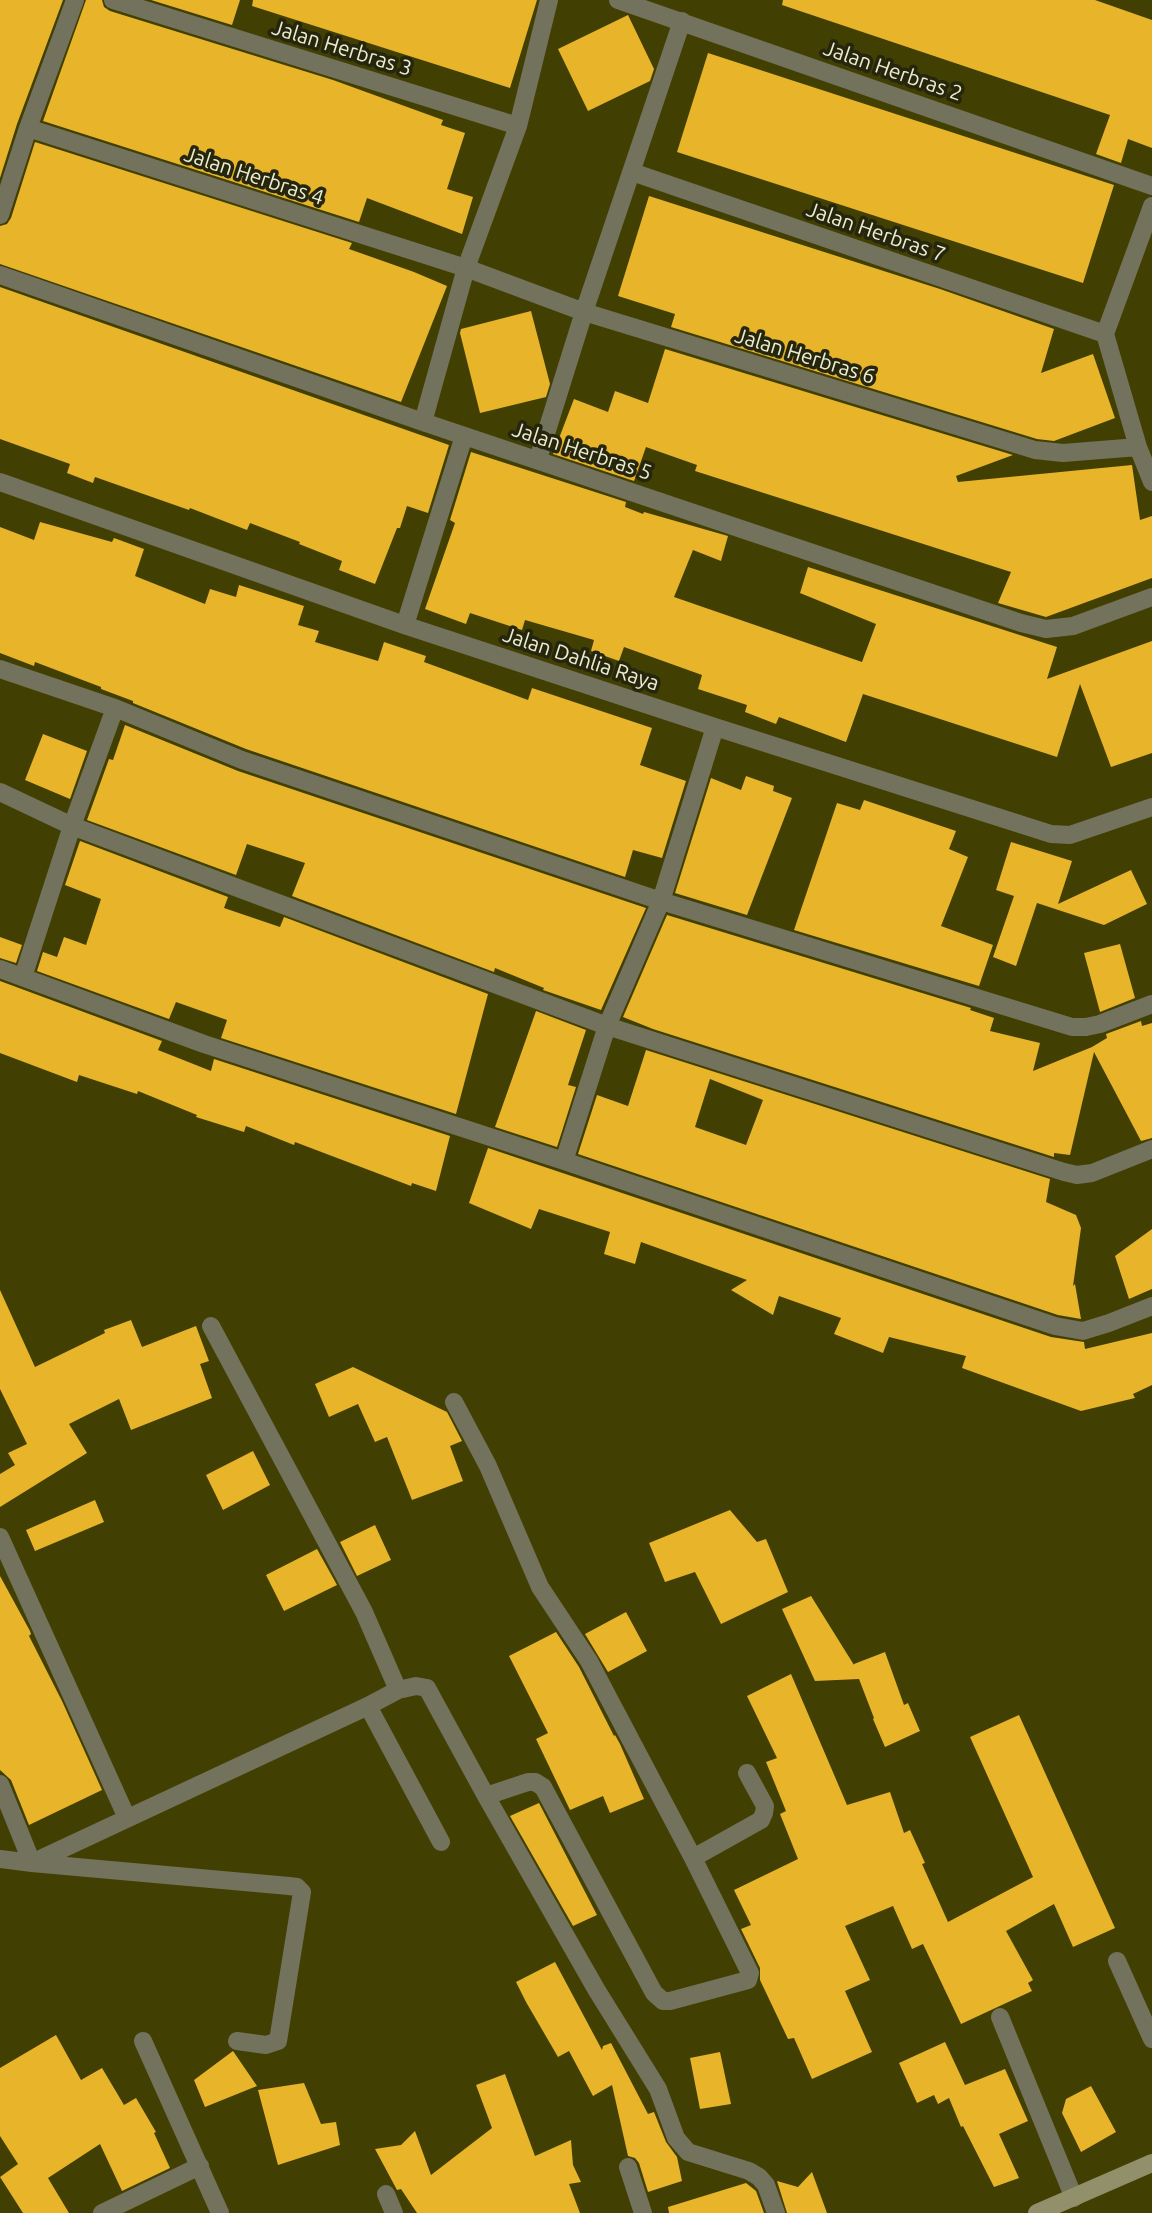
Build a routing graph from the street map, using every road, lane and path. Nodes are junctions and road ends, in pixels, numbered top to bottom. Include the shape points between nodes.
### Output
1 (75, 0) edge
2 (113, 0) edge
3 (549, 0) edge
4 (618, 0) edge
5 (682, 21) junction
6 (518, 126) junction
7 (28, 128) junction
8 (632, 173) junction
9 (1152, 186) edge
10 (1152, 206) edge
11 (0, 215) edge
12 (466, 268) junction
13 (0, 275) edge
14 (584, 312) junction
15 (1105, 334) junction
16 (423, 422) junction
17 (464, 436) junction
18 (1138, 447) junction
19 (538, 459) junction
20 (0, 482) edge
21 (1152, 482) edge
22 (1152, 597) edge
23 (405, 625) junction
24 (0, 669) edge
25 (115, 708) junction
26 (715, 727) junction
27 (0, 792) edge
28 (1152, 807) edge
29 (72, 826) junction
30 (661, 901) junction
31 (0, 969) edge
32 (23, 977) junction
33 (1152, 1004) edge
34 (607, 1026) junction
35 (1152, 1149) edge
36 (564, 1161) junction
37 (1152, 1306) edge
38 (211, 1325) dead end
39 (454, 1402) dead end
40 (0, 1537) edge
41 (398, 1690) junction
42 (368, 1706) junction
43 (747, 1773) dead end
44 (0, 1784) edge
45 (486, 1796) junction
46 (127, 1818) junction
47 (441, 1843) dead end
48 (693, 1858) junction
49 (0, 1859) edge
50 (32, 1863) junction
51 (1117, 1961) dead end
52 (1000, 2017) dead end
53 (1152, 2039) edge
54 (143, 2041) dead end
55 (237, 2041) dead end
56 (1152, 2163) edge
57 (200, 2166) junction
58 (628, 2167) dead end
59 (386, 2194) dead end
60 (1074, 2198) junction
61 (102, 2213) edge
62 (220, 2213) edge
63 (394, 2213) edge
64 (643, 2213) edge
65 (776, 2213) edge
66 (1037, 2213) edge

1 - 7 street
2 - 6 street, Jalan Herbras 3
3 - 6 street
4 - 5 street, Jalan Herbras 2
5 - 8 street
5 - 9 street, Jalan Herbras 2
6 - 12 street
7 - 11 street
7 - 12 street, Jalan Herbras 4
8 - 14 street
8 - 15 street, Jalan Herbras 7
10 - 15 street
12 - 14 street, Jalan Herbras 6
12 - 16 street
13 - 16 street, Jalan Herbras 5
14 - 18 street, Jalan Herbras 6 via 1035,450 1063,453
14 - 19 street
15 - 18 street
16 - 17 street, Jalan Herbras 5
17 - 19 street, Jalan Herbras 5
17 - 23 street
18 - 21 street
19 - 22 street, Jalan Herbras 5 via 1046,629 1073,626
20 - 23 street, Jalan Dahlia Raya
23 - 26 street, Jalan Dahlia Raya
24 - 25 street
25 - 29 street
25 - 30 street via 242,760
26 - 28 street, Jalan Dahlia Raya via 1051,834 1070,835
26 - 30 street
27 - 29 street
29 - 32 street
29 - 34 street
30 - 33 street via 1072,1027 1100,1024
30 - 34 street
31 - 32 street
32 - 36 street via 204,1044
34 - 35 street via 1077,1175
34 - 36 street
36 - 37 street via 1055,1326 1083,1331
38 - 41 street via 364,1612
39 - 48 street via 488,1466 540,1587 589,1661
40 - 46 street
41 - 42 street
41 - 45 street via 427,1688
42 - 46 street
42 - 47 street
43 - 48 street via 765,1806 761,1820
44 - 50 street
45 - 48 street via 528,1782 543,1787 654,1993 663,2001 748,1980 750,1973
45 - 65 street via 658,2090 676,2138 688,2152 759,2177
46 - 50 street
49 - 50 street
50 - 55 street via 297,1887 302,1892 278,2041 266,2045
51 - 53 street
52 - 60 street
54 - 57 street
56 - 60 main road
57 - 61 street
57 - 62 street
58 - 64 street
59 - 63 street
60 - 66 main road

